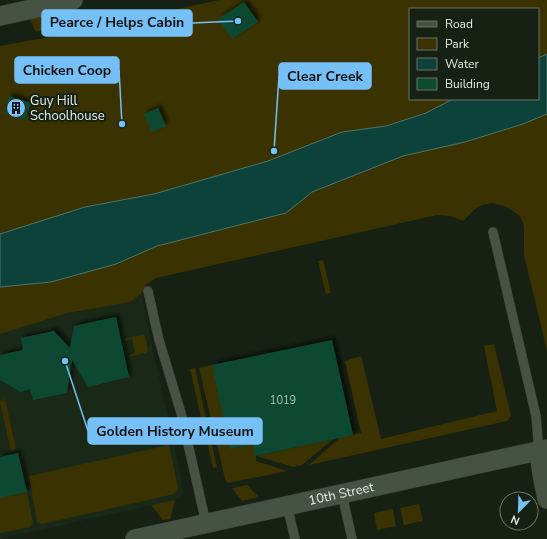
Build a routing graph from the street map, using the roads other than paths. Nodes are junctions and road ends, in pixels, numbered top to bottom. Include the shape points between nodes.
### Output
1 (73, 0) edge
2 (0, 16) edge
3 (493, 232) dead end
4 (148, 291) dead end
5 (543, 450) edge
6 (342, 494) junction
7 (547, 499) edge
8 (287, 505) junction
9 (208, 531) edge
10 (135, 539) edge
11 (295, 539) edge
12 (352, 539) edge

1 - 2 street
3 - 5 lane
4 - 9 lane via 159,340 181,413
5 - 6 street, 10th Street
5 - 7 street via 542,474
6 - 8 street, 10th Street
6 - 12 lane
8 - 9 street, 10th Street
8 - 11 lane
9 - 10 street, 10th Street

